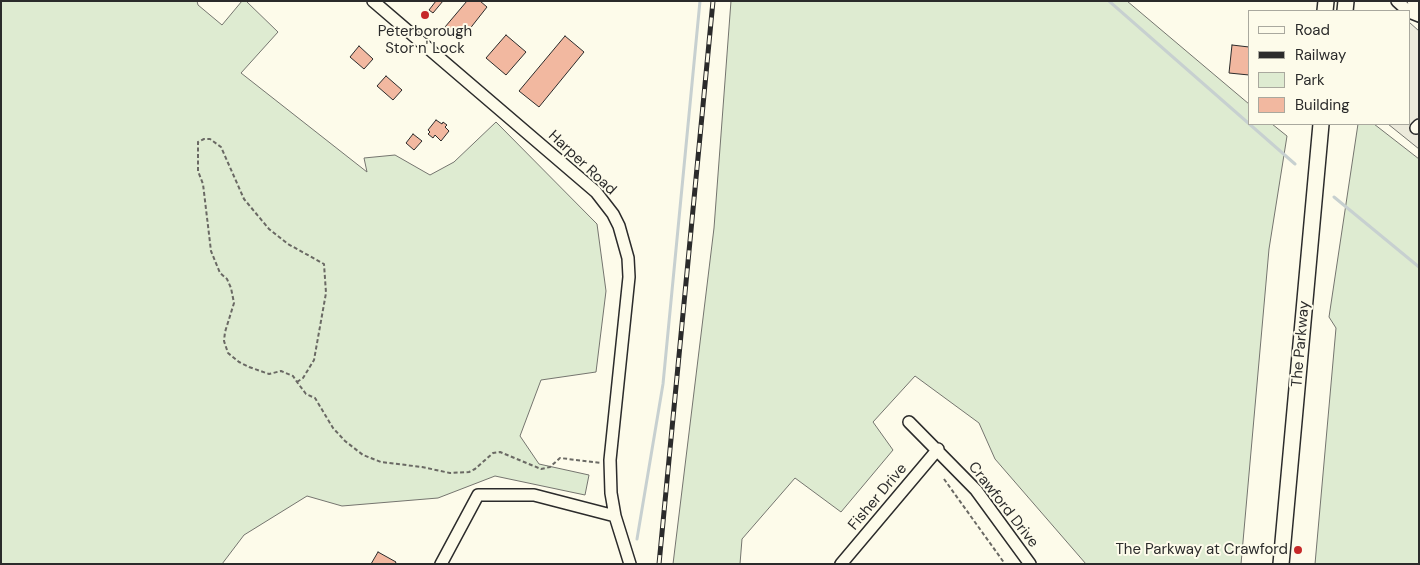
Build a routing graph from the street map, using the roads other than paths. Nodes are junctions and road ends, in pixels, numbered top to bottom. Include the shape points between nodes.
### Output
1 (373, 1) edge
2 (1397, 1) edge
3 (1413, 1) edge
4 (1419, 8) edge
5 (1406, 10) edge
6 (1322, 125) edge
7 (909, 422) dead end
8 (938, 449) junction
9 (615, 516) junction
10 (1027, 562) edge
11 (441, 564) edge
12 (630, 564) edge
13 (841, 564) edge
14 (1281, 564) edge

1 - 9 street, Harper Road via 596,192 619,226 628,258 629,277 610,460
2 - 5 street
3 - 4 street
6 - 14 main road, The Parkway
7 - 8 street, Crawford Drive
8 - 10 street, Crawford Drive via 976,490
8 - 13 street, Fisher Drive
9 - 11 street via 534,495 478,495
9 - 12 street, Harper Road

